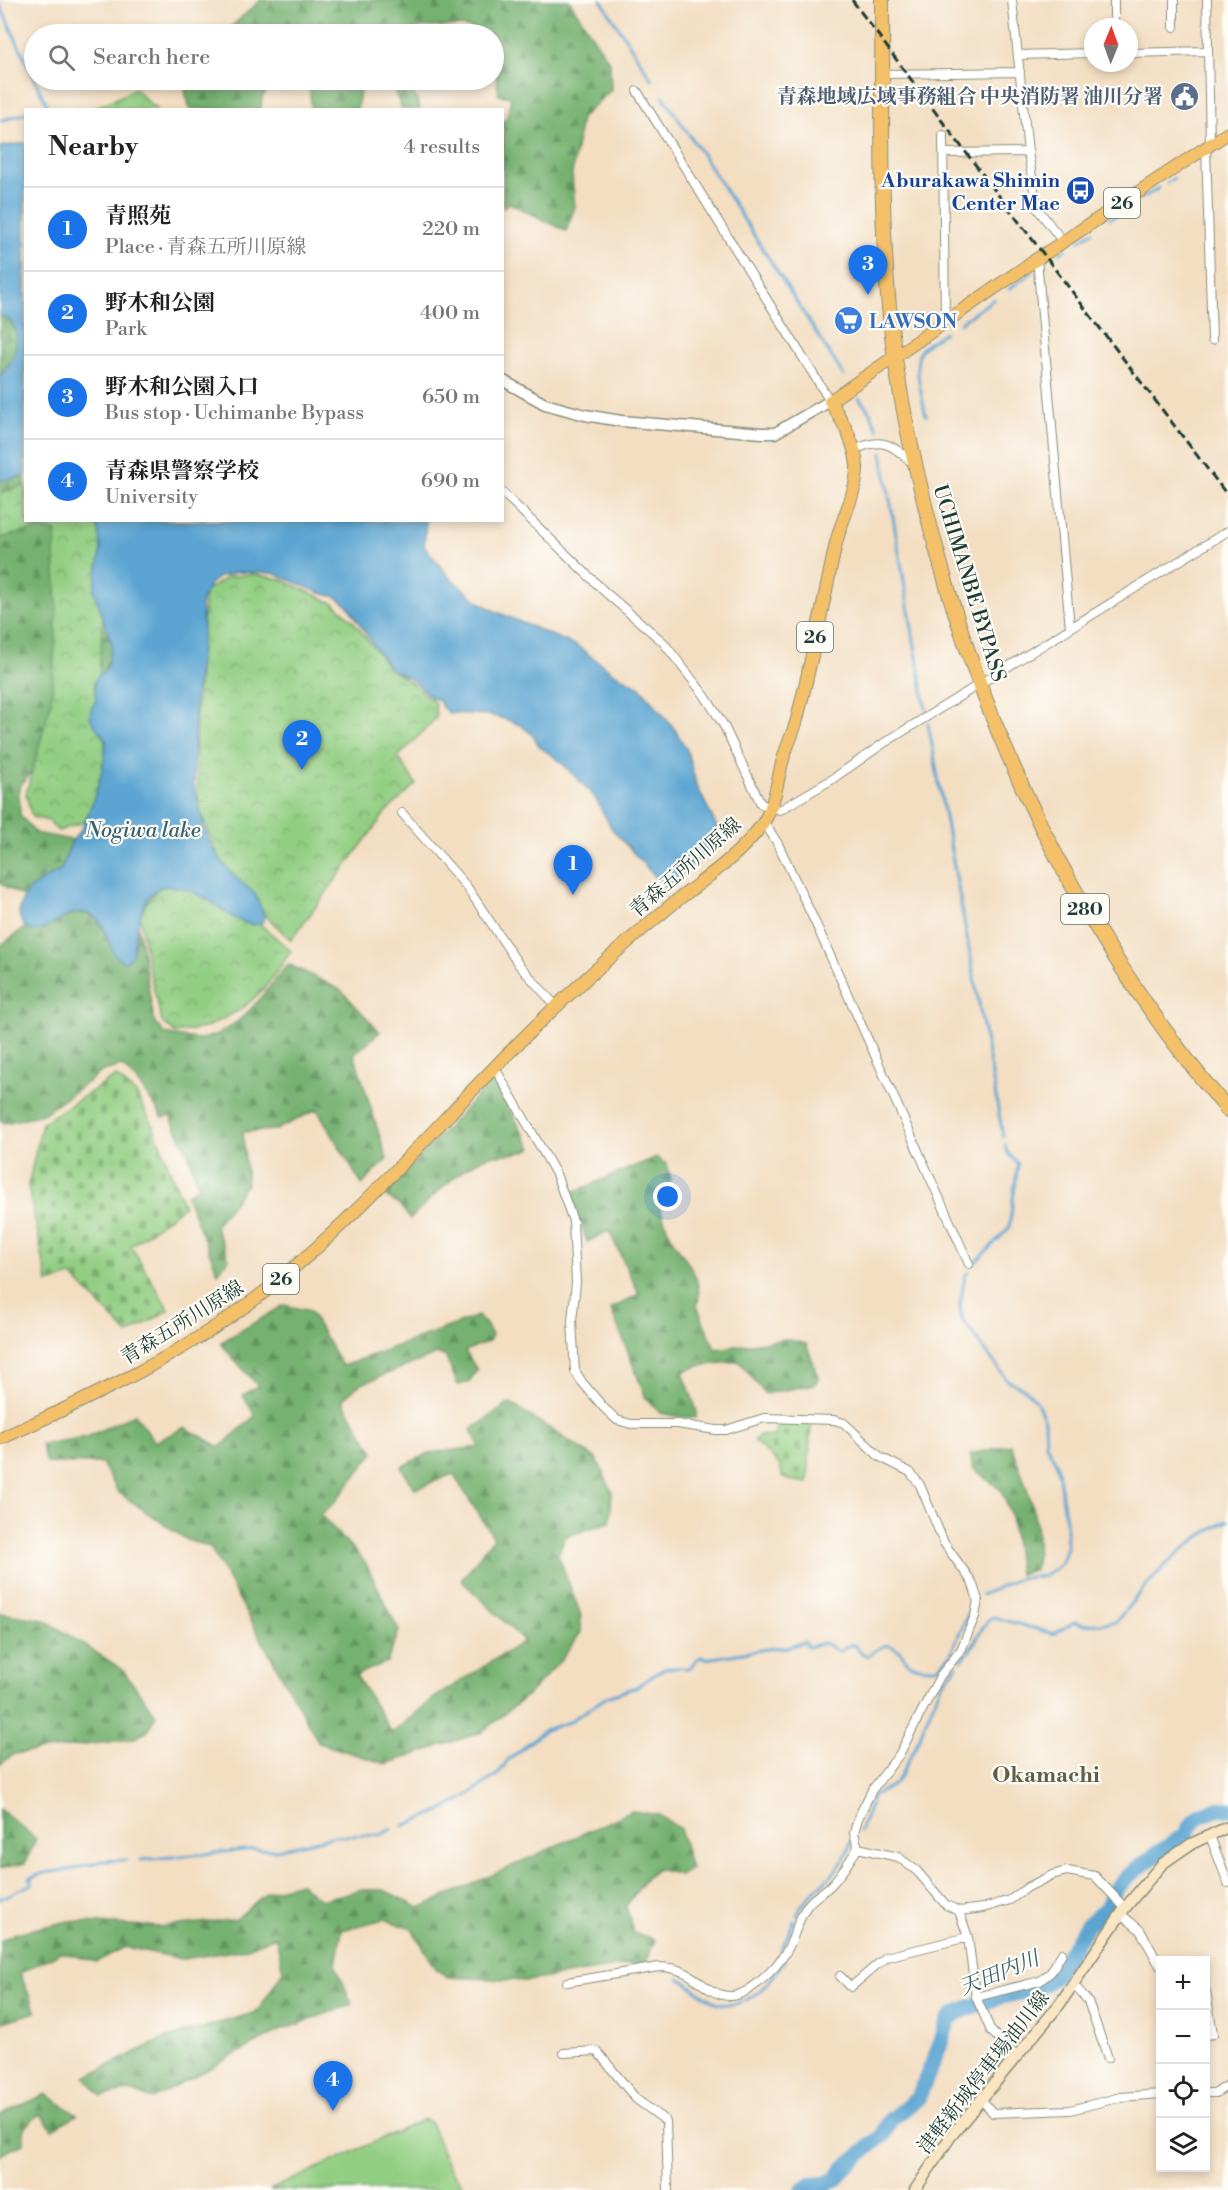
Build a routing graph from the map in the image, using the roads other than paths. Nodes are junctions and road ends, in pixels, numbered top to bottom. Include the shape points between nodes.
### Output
1 (882, 0) edge
2 (1012, 0) edge
3 (1114, 0) edge
4 (1174, 0) edge
5 (1207, 0) edge
6 (1114, 18) edge
7 (1174, 27) dead end
8 (1208, 51) junction
9 (1084, 53) edge
10 (1138, 53) edge
11 (1018, 55) junction
12 (1020, 72) junction
13 (883, 74) junction
14 (637, 92) dead end
15 (1228, 133) edge
16 (943, 135) dead end
17 (1208, 146) junction
18 (1028, 152) junction
19 (944, 153) junction
20 (1063, 242) junction
21 (1037, 259) junction
22 (945, 322) junction
23 (1212, 340) dead end
24 (894, 357) junction
25 (504, 381) edge
26 (830, 401) junction
27 (855, 450) junction
28 (915, 466) junction
29 (504, 494) edge
30 (1228, 531) edge
31 (1070, 628) junction
32 (979, 685) junction
33 (771, 808) junction
34 (402, 813) dead end
35 (764, 822) junction
36 (556, 1006) junction
37 (495, 1068) junction
38 (1228, 1110) edge
39 (969, 1264) dead end
40 (0, 1439) edge
41 (1228, 1827) edge
42 (1210, 1836) junction
43 (858, 1848) junction
44 (1228, 1883) edge
45 (959, 1911) junction
46 (1123, 1911) junction
47 (968, 1937) junction
48 (1062, 1953) dead end
49 (1156, 1957) edge
50 (840, 1976) dead end
51 (567, 1982) dead end
52 (1074, 1985) junction
53 (978, 2002) junction
54 (1210, 2020) edge
55 (1210, 2035) edge
56 (564, 2053) dead end
57 (1016, 2056) junction
58 (1108, 2058) dead end
59 (1228, 2085) edge
60 (1210, 2093) edge
61 (1156, 2094) edge
62 (981, 2099) junction
63 (668, 2190) edge
64 (915, 2190) edge

1 - 13 highway, UCHIMANBE BYPASS / 280
2 - 11 street
3 - 6 street
4 - 7 street
5 - 8 street
8 - 10 street
8 - 17 street
9 - 11 street
11 - 12 street
12 - 13 street
12 - 18 street
13 - 24 highway, UCHIMANBE BYPASS / 280 via 884,232
14 - 26 street
15 - 17 main road, 26
16 - 19 street
17 - 20 main road, 26
17 - 23 street
18 - 19 street
18 - 20 street via 1037,208
19 - 22 street
20 - 21 main road, 26
21 - 22 main road, 26
21 - 31 street
22 - 24 main road, 26
24 - 26 main road, 26
24 - 28 highway, UCHIMANBE BYPASS / 280
25 - 26 street via 545,404 585,415 762,433 776,433
26 - 27 main road, 青森五所川原線 / 26
27 - 28 street via 875,442 884,444 897,449
27 - 33 main road, 青森五所川原線 / 26 via 855,478 836,542 799,712
28 - 32 highway, UCHIMANBE BYPASS / 280 via 942,572
29 - 33 street via 663,642 724,726 760,804
30 - 31 street
31 - 32 street
32 - 33 street via 831,780 780,810
32 - 38 highway, UCHIMANBE BYPASS / 280 via 1018,780 1062,870 1100,935 1166,1033
33 - 35 main road, 青森五所川原線 / 26
34 - 36 street via 467,887 519,965
35 - 36 main road, 青森五所川原線 / 26 via 729,859
35 - 39 street via 815,922
36 - 37 main road, 青森五所川原線 / 26
37 - 40 main road, 青森五所川原線 / 26 via 342,1223 262,1294 185,1347 118,1384
37 - 43 street via 556,1174 573,1221 575,1371 604,1408 617,1420 631,1424 677,1424 716,1430 764,1418 844,1423 880,1457 910,1472 920,1485 944,1543 972,1582 978,1600 961,1650 940,1676 899,1755 872,1790 854,1833
41 - 42 main road, 津軽新城停車場油川線
42 - 44 street
42 - 46 main road, 津軽新城停車場油川線 via 1162,1864
43 - 45 street via 898,1857 917,1871 946,1905
43 - 51 street via 846,1869 807,1906 786,1952 764,1978 737,1996 715,1992 672,1968
45 - 46 street via 1003,1903 1044,1879 1067,1871 1095,1876
45 - 47 street
46 - 49 street
46 - 52 main road, 津軽新城停車場油川線
47 - 50 street via 886,1957 851,1987
47 - 53 street
48 - 53 street via 1040,1981
52 - 57 main road, 津軽新城停車場油川線
52 - 58 street via 1088,2001
53 - 57 street via 991,2031
54 - 55 street
56 - 63 street via 597,2051 636,2099 666,2121
57 - 62 main road, 津軽新城停車場油川線
59 - 60 street
61 - 62 street via 1121,2097 1071,2110 993,2113
62 - 64 main road, 津軽新城停車場油川線

